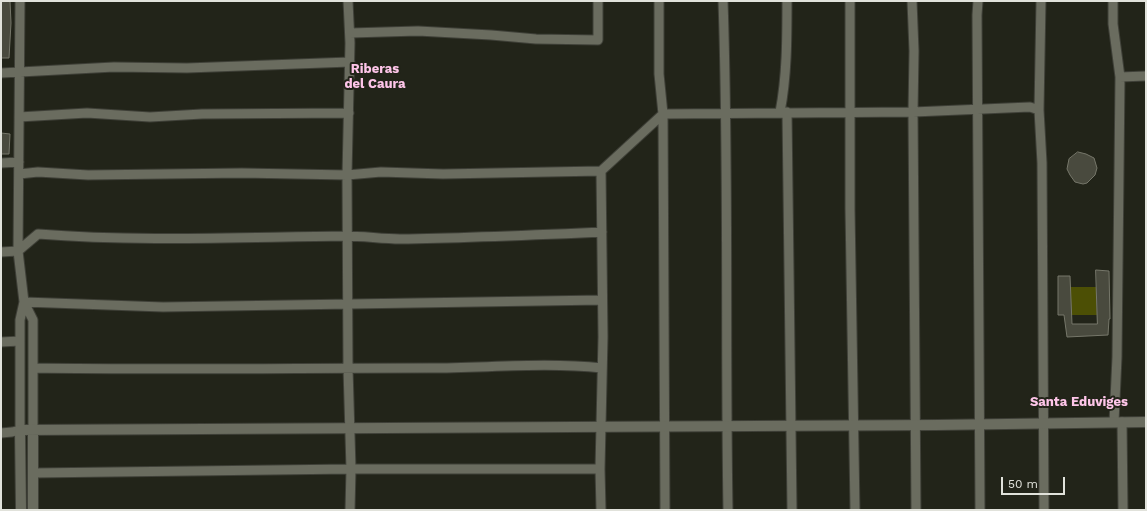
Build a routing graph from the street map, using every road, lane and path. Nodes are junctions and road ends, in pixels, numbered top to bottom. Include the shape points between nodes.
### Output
1 (20, 1) edge
2 (348, 1) edge
3 (598, 1) edge
4 (659, 1) edge
5 (723, 1) edge
6 (787, 1) edge
7 (850, 1) edge
8 (912, 1) edge
9 (978, 1) edge
10 (1042, 1) edge
11 (1113, 1) edge
12 (350, 33) junction
13 (350, 62) junction
14 (20, 72) junction
15 (1, 73) edge
16 (1146, 76) edge
17 (1120, 77) junction
18 (978, 108) junction
19 (1039, 110) junction
20 (850, 111) junction
21 (725, 112) junction
22 (783, 112) junction
23 (913, 112) junction
24 (349, 113) junction
25 (662, 114) junction
26 (19, 117) junction
27 (19, 162) junction
28 (1, 163) edge
29 (601, 171) junction
30 (18, 174) junction
31 (347, 175) junction
32 (602, 232) junction
33 (347, 236) junction
34 (18, 251) junction
35 (1, 252) edge
36 (602, 300) junction
37 (24, 302) junction
38 (348, 304) junction
39 (20, 341) junction
40 (1, 342) edge
41 (33, 368) junction
42 (348, 368) junction
43 (602, 368) junction
44 (1118, 422) junction
45 (1146, 422) edge
46 (1044, 423) junction
47 (979, 424) junction
48 (854, 425) junction
49 (916, 425) junction
50 (601, 426) junction
51 (663, 426) junction
52 (727, 426) junction
53 (791, 426) junction
54 (351, 428) junction
55 (20, 430) junction
56 (33, 430) junction
57 (1, 433) edge
58 (351, 469) junction
59 (600, 469) junction
60 (33, 473) junction
61 (21, 510) edge
62 (33, 510) edge
63 (350, 510) edge
64 (601, 510) edge
65 (665, 510) edge
66 (728, 510) edge
67 (792, 510) edge
68 (855, 510) edge
69 (916, 510) edge
70 (980, 510) edge
71 (1044, 510) edge
72 (1123, 510) edge

1 - 14 street
2 - 12 street
3 - 12 street via 598,40 418,31
4 - 25 street
5 - 21 street
6 - 22 street
7 - 20 street
8 - 23 street
9 - 18 street
10 - 19 street
11 - 17 street via 1113,24
12 - 13 street
13 - 14 street via 187,68 114,67
13 - 24 street
14 - 15 street
14 - 26 street
16 - 17 street
17 - 44 street
18 - 19 street via 1030,107
18 - 23 street
18 - 47 street
19 - 46 street via 1042,163
20 - 22 street
20 - 23 street
20 - 48 street
21 - 22 street
21 - 25 street
21 - 52 street
22 - 53 street
23 - 49 street
24 - 26 street via 150,116 87,113
24 - 31 street
25 - 29 street
25 - 51 street
26 - 27 street
27 - 28 street
27 - 30 street
29 - 31 street via 450,174 381,172
29 - 32 street
30 - 31 street via 38,172 88,175
30 - 34 street
31 - 33 street
32 - 33 street via 398,239
32 - 36 street
33 - 34 street via 128,238 38,234
33 - 38 street
34 - 35 street
34 - 37 street
36 - 38 street
36 - 43 street
37 - 38 street via 163,307
37 - 39 street via 20,320
37 - 41 street via 33,320
38 - 42 street
39 - 40 street
39 - 55 street
41 - 42 street
41 - 56 street
42 - 43 street via 564,365
42 - 54 street
43 - 50 street
44 - 45 street
44 - 46 street
44 - 72 street
46 - 47 street
46 - 71 street
47 - 49 street
47 - 70 street
48 - 49 street
48 - 53 street
48 - 68 street
49 - 69 street
50 - 51 street
50 - 54 street
50 - 59 street
51 - 52 street
51 - 65 street
52 - 53 street
52 - 66 street
53 - 67 street
54 - 56 street
54 - 58 street
55 - 56 street
55 - 57 street
55 - 61 street
56 - 60 street
58 - 59 street
58 - 60 street
58 - 63 street
59 - 64 street
60 - 62 street

